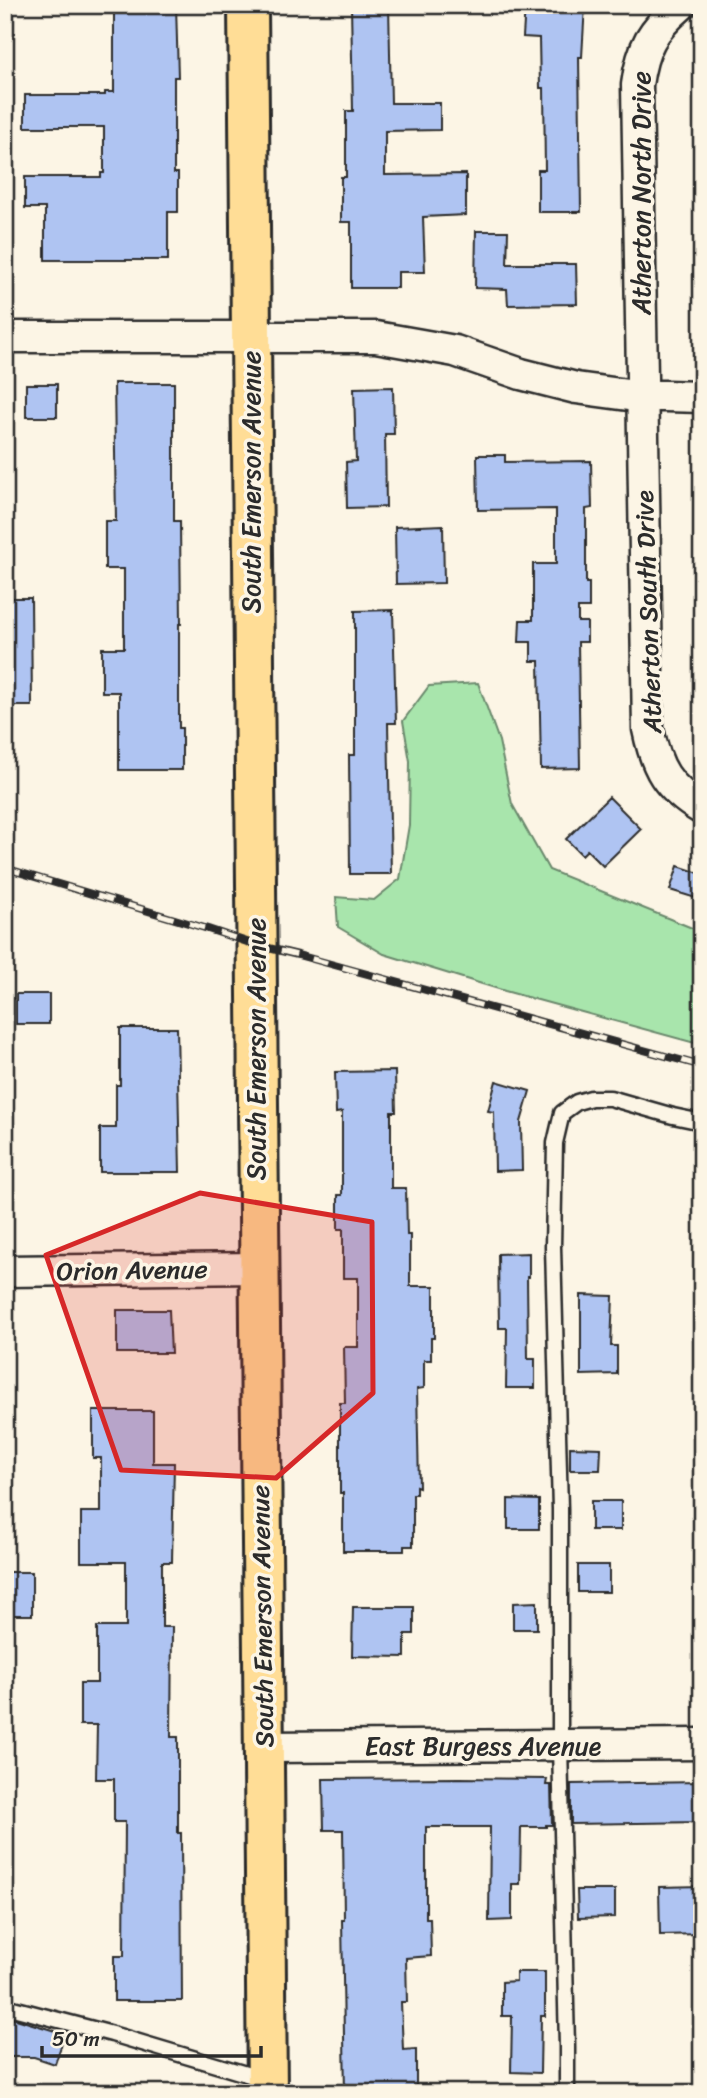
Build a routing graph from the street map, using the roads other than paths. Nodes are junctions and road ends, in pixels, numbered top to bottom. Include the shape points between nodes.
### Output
1 (248, 5) edge
2 (681, 5) edge
3 (5, 337) edge
4 (250, 337) junction
5 (642, 395) junction
6 (702, 397) edge
7 (702, 809) edge
8 (702, 1122) edge
9 (258, 1268) junction
10 (5, 1271) edge
11 (702, 1744) edge
12 (560, 1745) junction
13 (264, 1747) junction
14 (5, 2006) edge
15 (267, 2087) edge
16 (567, 2093) edge

1 - 4 main road, South Emerson Avenue
2 - 5 street, Atherton North Drive via 654,33 637,85
3 - 4 street
4 - 5 street via 396,340 456,351 576,387
4 - 9 main road, South Emerson Avenue
5 - 6 street
5 - 7 street, Atherton South Drive via 648,729 665,777 682,797
8 - 12 lane via 610,1098 591,1098 562,1114 555,1143
9 - 10 street, Orion Avenue
9 - 13 main road, South Emerson Avenue
11 - 12 street, East Burgess Avenue
12 - 13 street, East Burgess Avenue
12 - 16 lane
13 - 15 main road, South Emerson Avenue
14 - 15 lane via 139,2042

